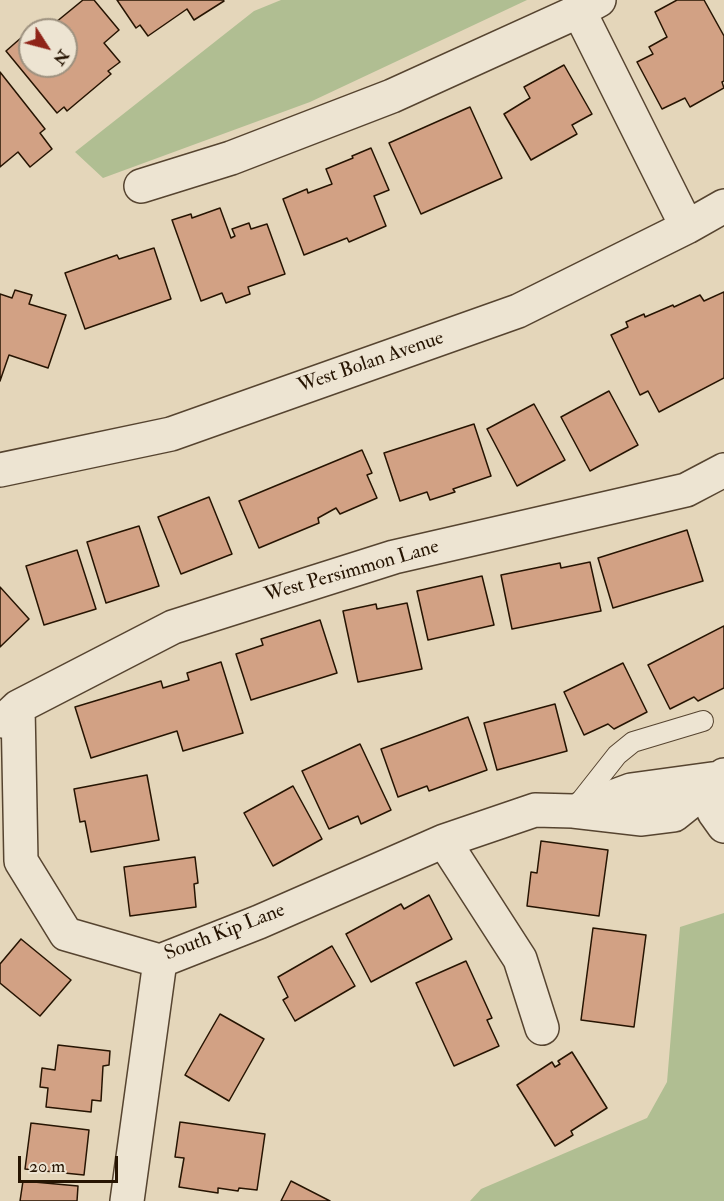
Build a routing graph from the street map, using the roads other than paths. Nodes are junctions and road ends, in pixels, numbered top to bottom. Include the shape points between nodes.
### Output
1 (589, 6) edge
2 (141, 186) dead end
3 (724, 206) edge
4 (687, 227) junction
5 (0, 470) edge
6 (724, 470) edge
7 (9, 716) edge
8 (703, 720) dead end
9 (722, 777) edge
10 (573, 812) junction
11 (724, 826) edge
12 (444, 841) junction
13 (160, 961) junction
14 (542, 1028) dead end
15 (127, 1201) edge

1 - 2 street via 392,96 231,158
1 - 4 street
3 - 4 street, West Bolan Avenue
4 - 5 street, West Bolan Avenue via 518,311 171,434
6 - 7 street, West Persimmon Lane via 686,490 394,556 173,627
7 - 13 street, South Kip Lane via 21,861 66,934
8 - 10 lane via 633,742 617,755
9 - 10 street, South Kip Lane via 631,790
9 - 11 street, South Kip Lane via 714,793 714,812
10 - 12 street, South Kip Lane via 535,810
12 - 13 street, South Kip Lane
12 - 14 street via 520,959
13 - 15 street

